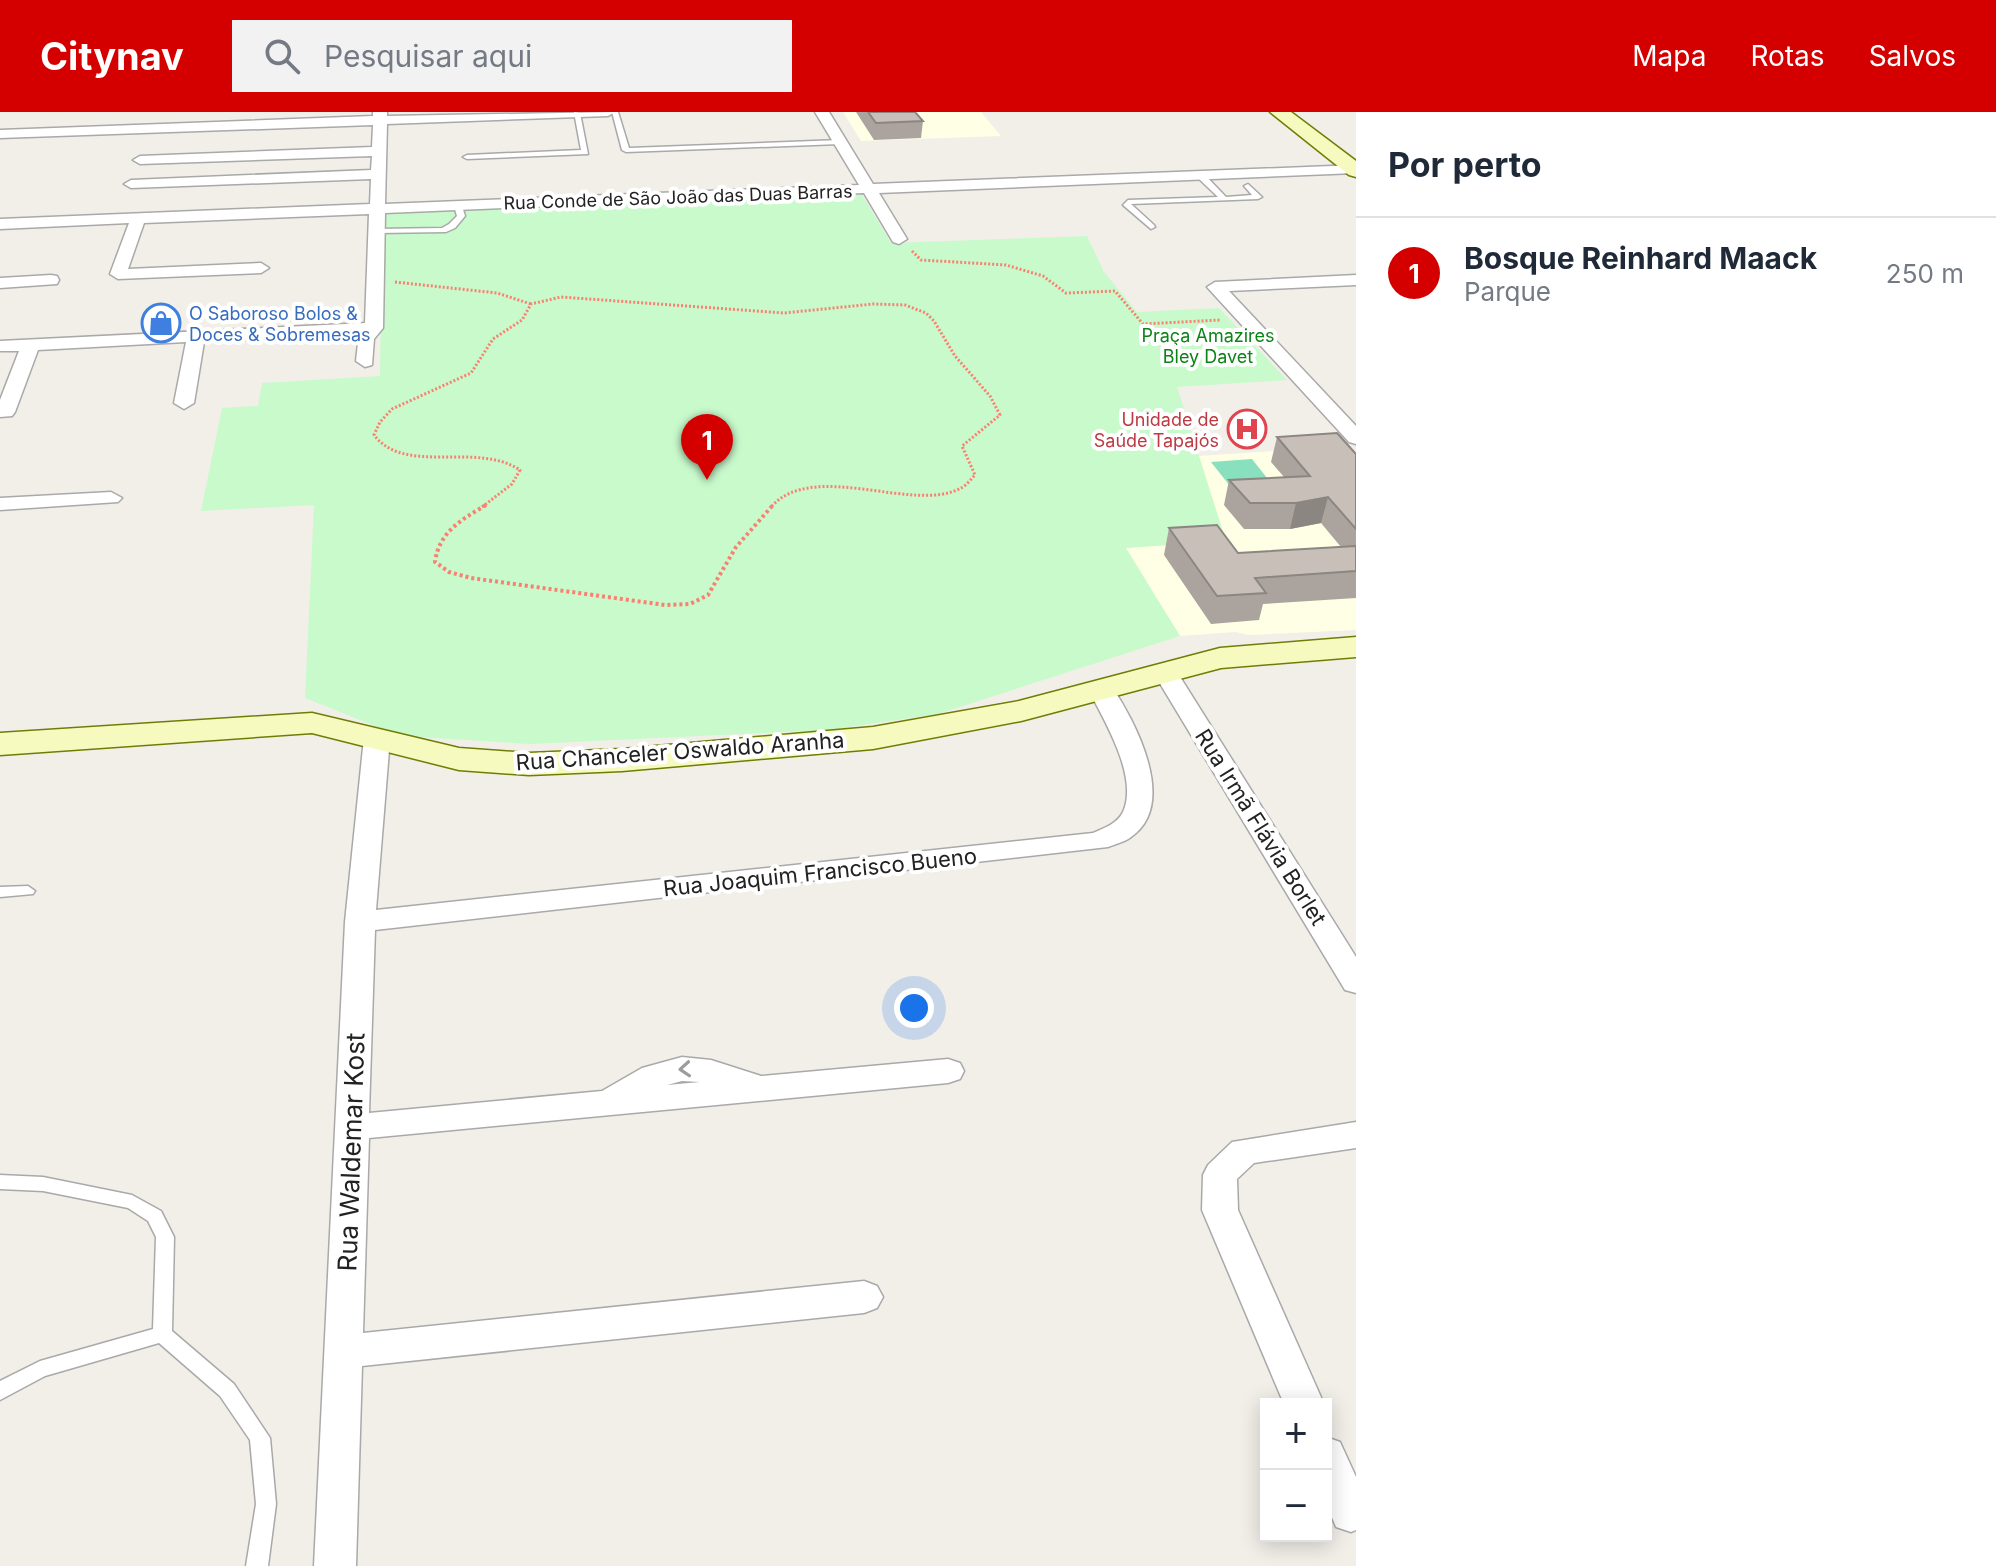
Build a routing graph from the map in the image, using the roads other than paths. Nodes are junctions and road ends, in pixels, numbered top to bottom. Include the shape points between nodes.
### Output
1 (608, 112) edge
2 (615, 112) edge
3 (822, 112) edge
4 (1279, 112) edge
5 (577, 113) edge
6 (380, 116) edge
7 (245, 125) junction
8 (0, 134) edge
9 (840, 142) junction
10 (240, 144) dead end
11 (379, 151) junction
12 (467, 157) dead end
13 (140, 160) dead end
14 (1355, 170) edge
15 (378, 174) junction
16 (1200, 175) junction
17 (131, 184) dead end
18 (1248, 186) dead end
19 (869, 189) junction
20 (1224, 199) junction
21 (458, 206) junction
22 (377, 209) junction
23 (138, 219) junction
24 (0, 224) edge
25 (1151, 227) dead end
26 (377, 231) junction
27 (899, 239) road end
28 (261, 268) dead end
29 (51, 280) dead end
30 (1356, 280) edge
31 (0, 283) edge
32 (374, 328) junction
33 (196, 336) junction
34 (31, 344) junction
35 (0, 346) edge
36 (365, 361) dead end
37 (184, 403) dead end
38 (5, 412) dead end
39 (1356, 438) edge
40 (111, 498) dead end
41 (0, 504) edge
42 (1356, 647) edge
43 (1165, 672) junction
44 (1101, 689) junction
45 (377, 738) junction
46 (0, 744) edge
47 (28, 891) dead end
48 (0, 892) edge
49 (360, 922) junction
50 (1356, 982) edge
51 (948, 1071) dead end
52 (352, 1127) junction
53 (1356, 1135) edge
54 (0, 1182) edge
55 (864, 1297) dead end
56 (162, 1334) junction
57 (344, 1351) junction
58 (0, 1391) edge
59 (1301, 1398) edge
60 (1332, 1469) edge
61 (1351, 1513) dead end
62 (257, 1566) edge
63 (335, 1566) edge

1 - 5 street
2 - 9 lane via 626,150
3 - 9 street
4 - 14 street
5 - 6 street
5 - 12 lane via 585,152
6 - 7 street
6 - 11 street
7 - 8 street
7 - 10 street
9 - 19 street
11 - 13 street
11 - 15 street
14 - 16 street, Rua Conde de São João das Duas Barras
15 - 17 street
15 - 22 street
16 - 19 street, Rua Conde de São João das Duas Barras
16 - 20 lane
18 - 20 lane via 1258,197
19 - 21 street, Rua Conde de São João das Duas Barras
19 - 27 street
20 - 25 lane via 1128,202
21 - 22 street, Rua Conde de São João das Duas Barras
21 - 26 lane via 461,216 443,230
22 - 23 street, Rua Conde de São João das Duas Barras
22 - 26 street
23 - 24 street, Rua Conde de São João das Duas Barras
23 - 28 street via 118,274
26 - 32 street
29 - 31 street
30 - 39 street via 1215,287
32 - 33 street
32 - 36 street via 365,338
33 - 34 street
33 - 37 street
34 - 35 street
34 - 38 street
40 - 41 street
42 - 43 street, Rua Chanceler Oswaldo Aranha via 1243,655
43 - 44 street, Rua Chanceler Oswaldo Aranha
43 - 50 street, Rua Irmã Flávia Borlet
44 - 45 street, Rua Chanceler Oswaldo Aranha via 976,721 873,738 592,762 470,760
44 - 49 street, Rua Joaquim Francisco Bueno via 1140,783 1135,817 1117,837
45 - 46 street, Rua Chanceler Oswaldo Aranha via 330,725 293,723
45 - 49 street, Rua Waldemar Kost
47 - 48 lane
49 - 52 street, Rua Waldemar Kost
51 - 52 street
52 - 57 street, Rua Waldemar Kost
53 - 59 street via 1244,1151 1220,1175 1220,1210
54 - 56 lane via 43,1184 132,1202 155,1216 165,1237
55 - 57 street
56 - 58 lane via 40,1369
56 - 62 lane via 227,1390 260,1438 266,1504
57 - 63 street, Rua Waldemar Kost
60 - 61 street

